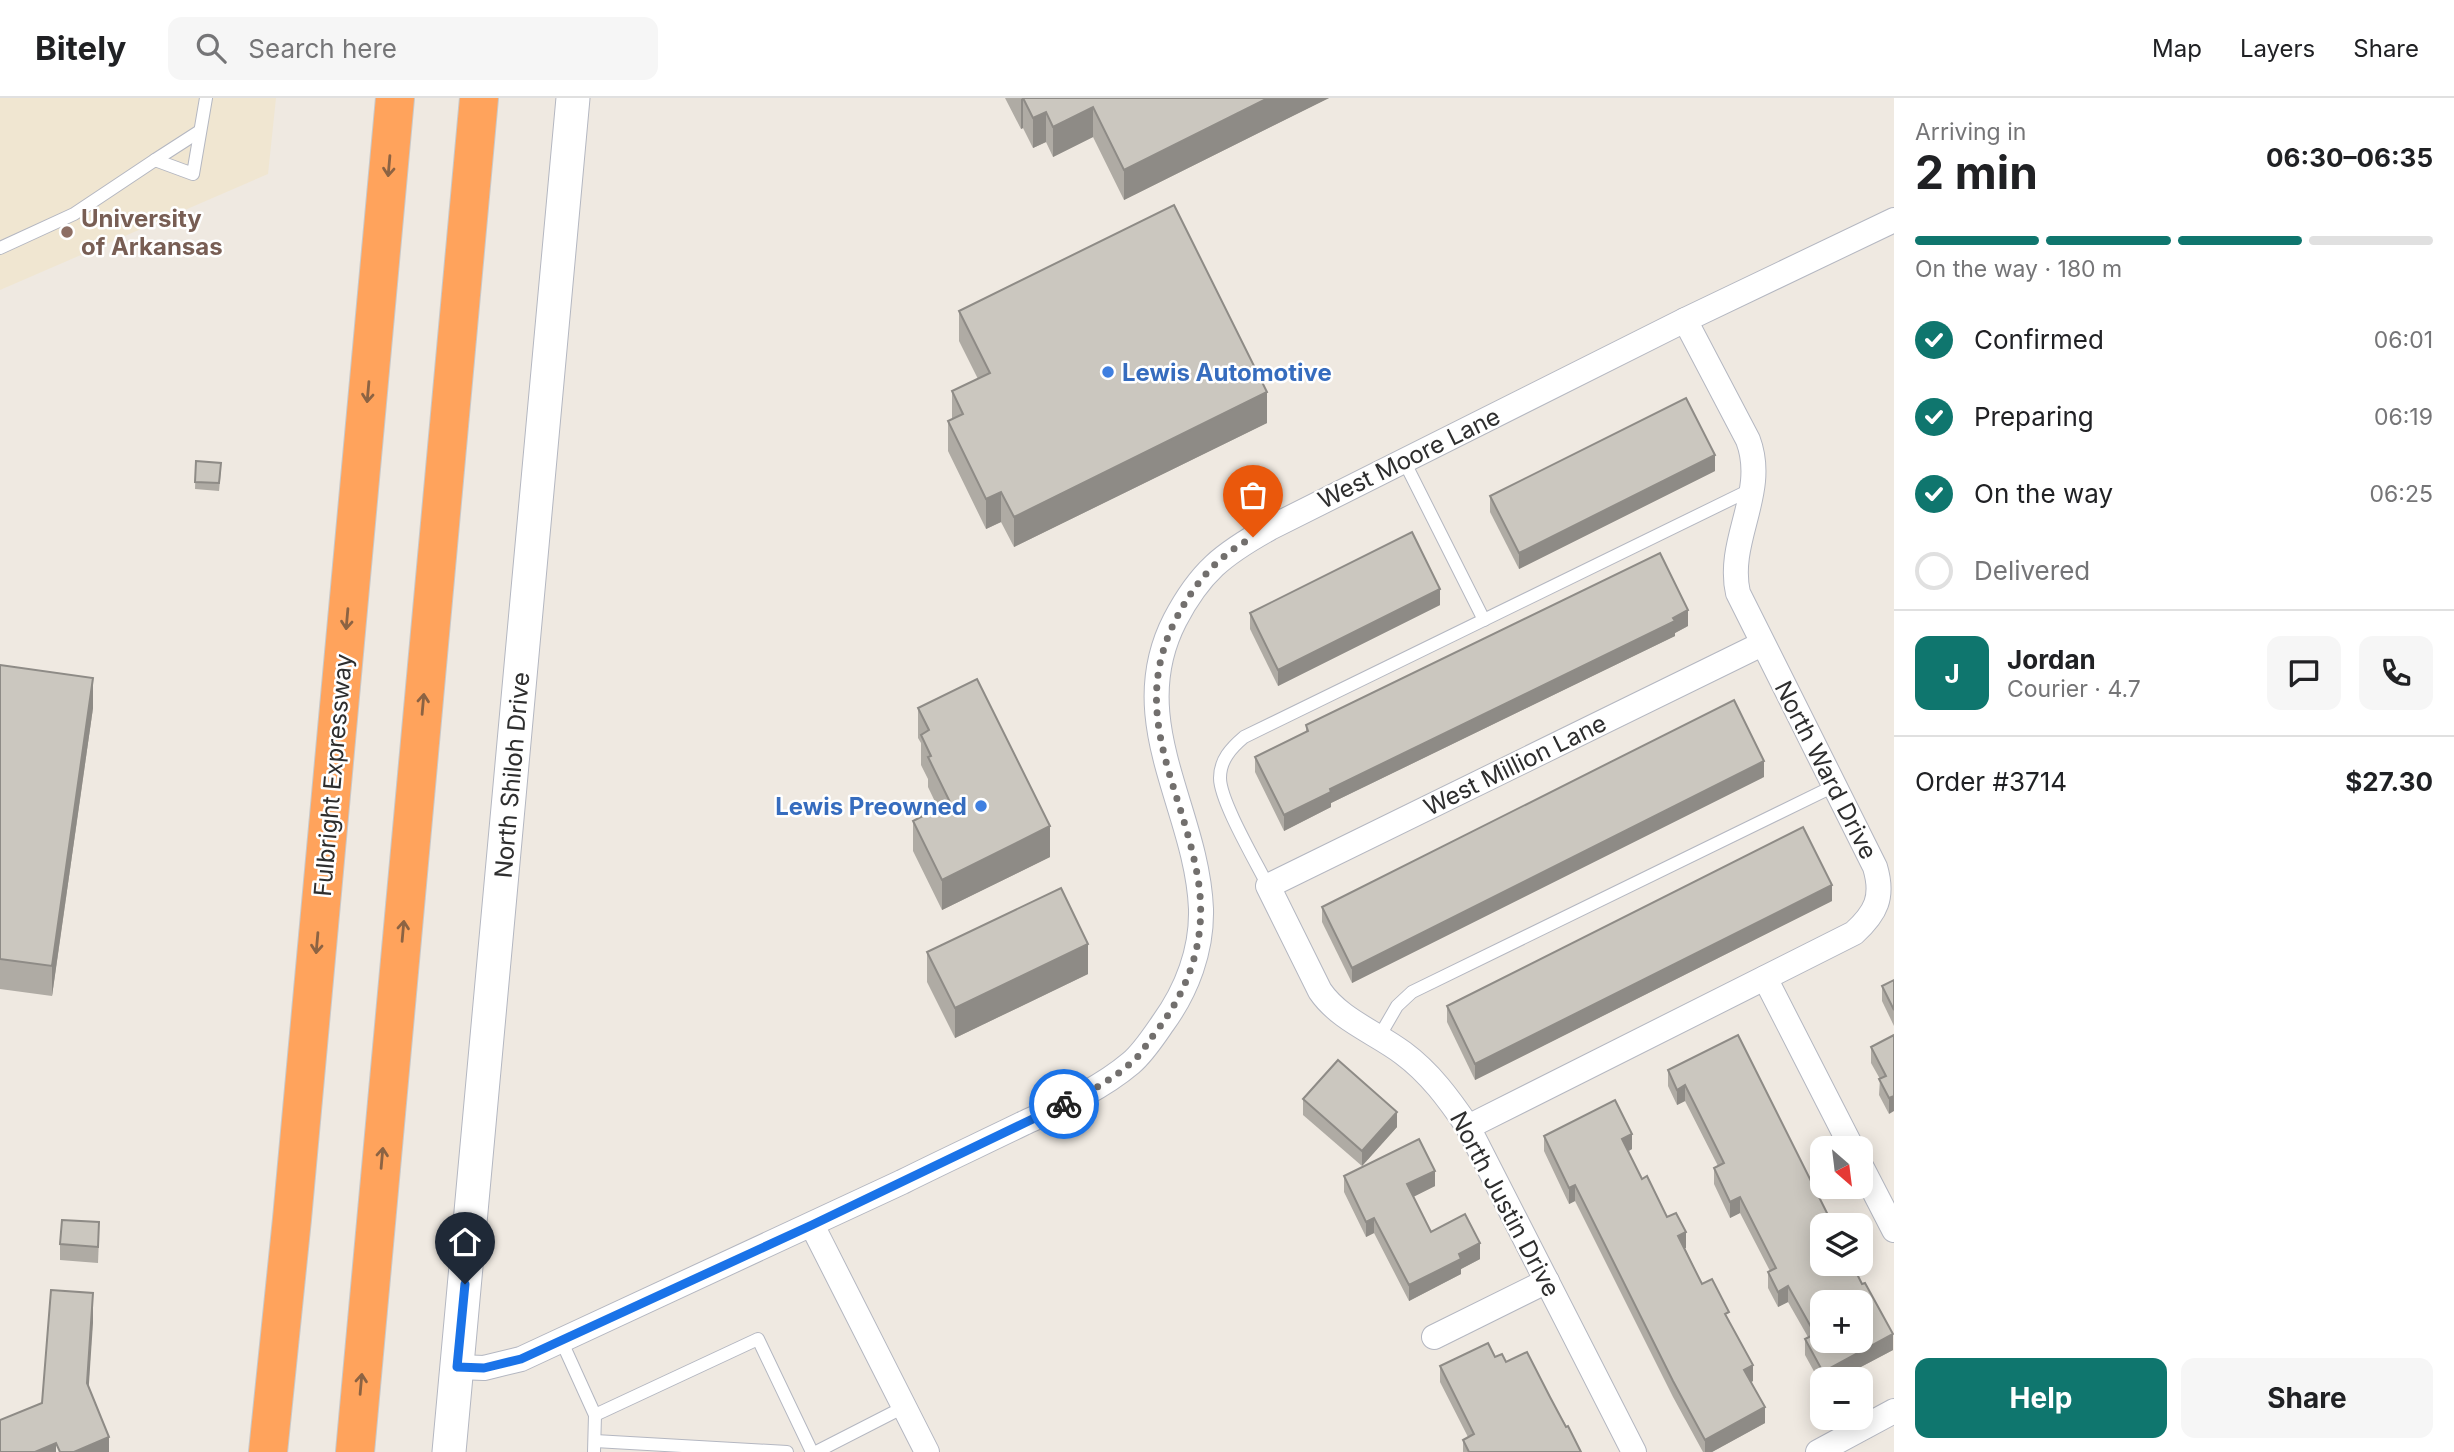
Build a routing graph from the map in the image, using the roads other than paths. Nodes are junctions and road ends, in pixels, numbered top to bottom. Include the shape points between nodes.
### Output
1 (206, 98) edge
2 (395, 98) edge
3 (479, 98) edge
4 (573, 98) edge
5 (201, 131) junction
6 (155, 160) junction
7 (1894, 220) edge
8 (0, 248) edge
9 (1685, 320) junction
10 (1404, 461) junction
11 (1752, 489) junction
12 (1484, 620) junction
13 (1762, 644) junction
14 (1833, 786) junction
15 (1268, 886) junction
16 (1886, 900) edge
17 (1765, 978) junction
18 (1379, 1038) junction
19 (1468, 1127) junction
20 (1846, 1136) edge
21 (1873, 1189) edge
22 (812, 1225) junction
23 (1894, 1230) edge
24 (1547, 1281) junction
25 (1434, 1337) dead end
26 (561, 1340) junction
27 (457, 1367) junction
28 (904, 1407) junction
29 (1894, 1411) edge
30 (595, 1415) junction
31 (595, 1446) edge
32 (268, 1452) edge
33 (355, 1452) edge
34 (449, 1452) edge
35 (787, 1452) edge
36 (814, 1452) edge
37 (927, 1452) edge
38 (1634, 1452) edge
39 (1818, 1452) edge

1 - 5 lane
2 -> 32 highway, Fulbright Expressway
33 -> 3 highway
4 - 27 street, North Shiloh Drive
5 - 6 lane
5 - 6 lane via 193,174
6 - 8 lane via 74,214
7 - 9 street, West Moore Lane
9 - 10 street, West Moore Lane
9 - 11 street, North Ward Drive via 1748,440 1755,458
10 - 12 lane
10 - 22 street, West Moore Lane via 1236,547 1209,568 1166,637 1157,674 1156,712 1198,878 1201,911 1186,985 1164,1023 1133,1061 1090,1092
11 - 12 lane
11 - 13 street, North Ward Drive via 1735,580
12 - 15 lane via 1244,737 1232,747 1220,777 1224,796
13 - 14 street, North Ward Drive
13 - 15 street, West Million Lane
14 - 16 street, North Ward Drive via 1875,867
14 - 18 lane via 1412,992 1397,1006
15 - 18 street, North Justin Drive via 1331,1007
16 - 17 street, North Ward Drive via 1854,933
17 - 19 street, North Ward Drive
17 - 20 street
18 - 19 street, North Justin Drive via 1425,1072
19 - 24 street, North Justin Drive
21 - 23 street
22 - 26 street, West Moore Lane
22 - 28 street
24 - 25 street
24 - 38 street, North Justin Drive
26 - 27 street, West Moore Lane via 484,1368
26 - 30 lane
27 - 34 street, North Shiloh Drive
28 - 36 lane
28 - 37 street
29 - 39 street
30 - 31 lane
30 - 36 lane via 758,1339
31 - 35 lane

